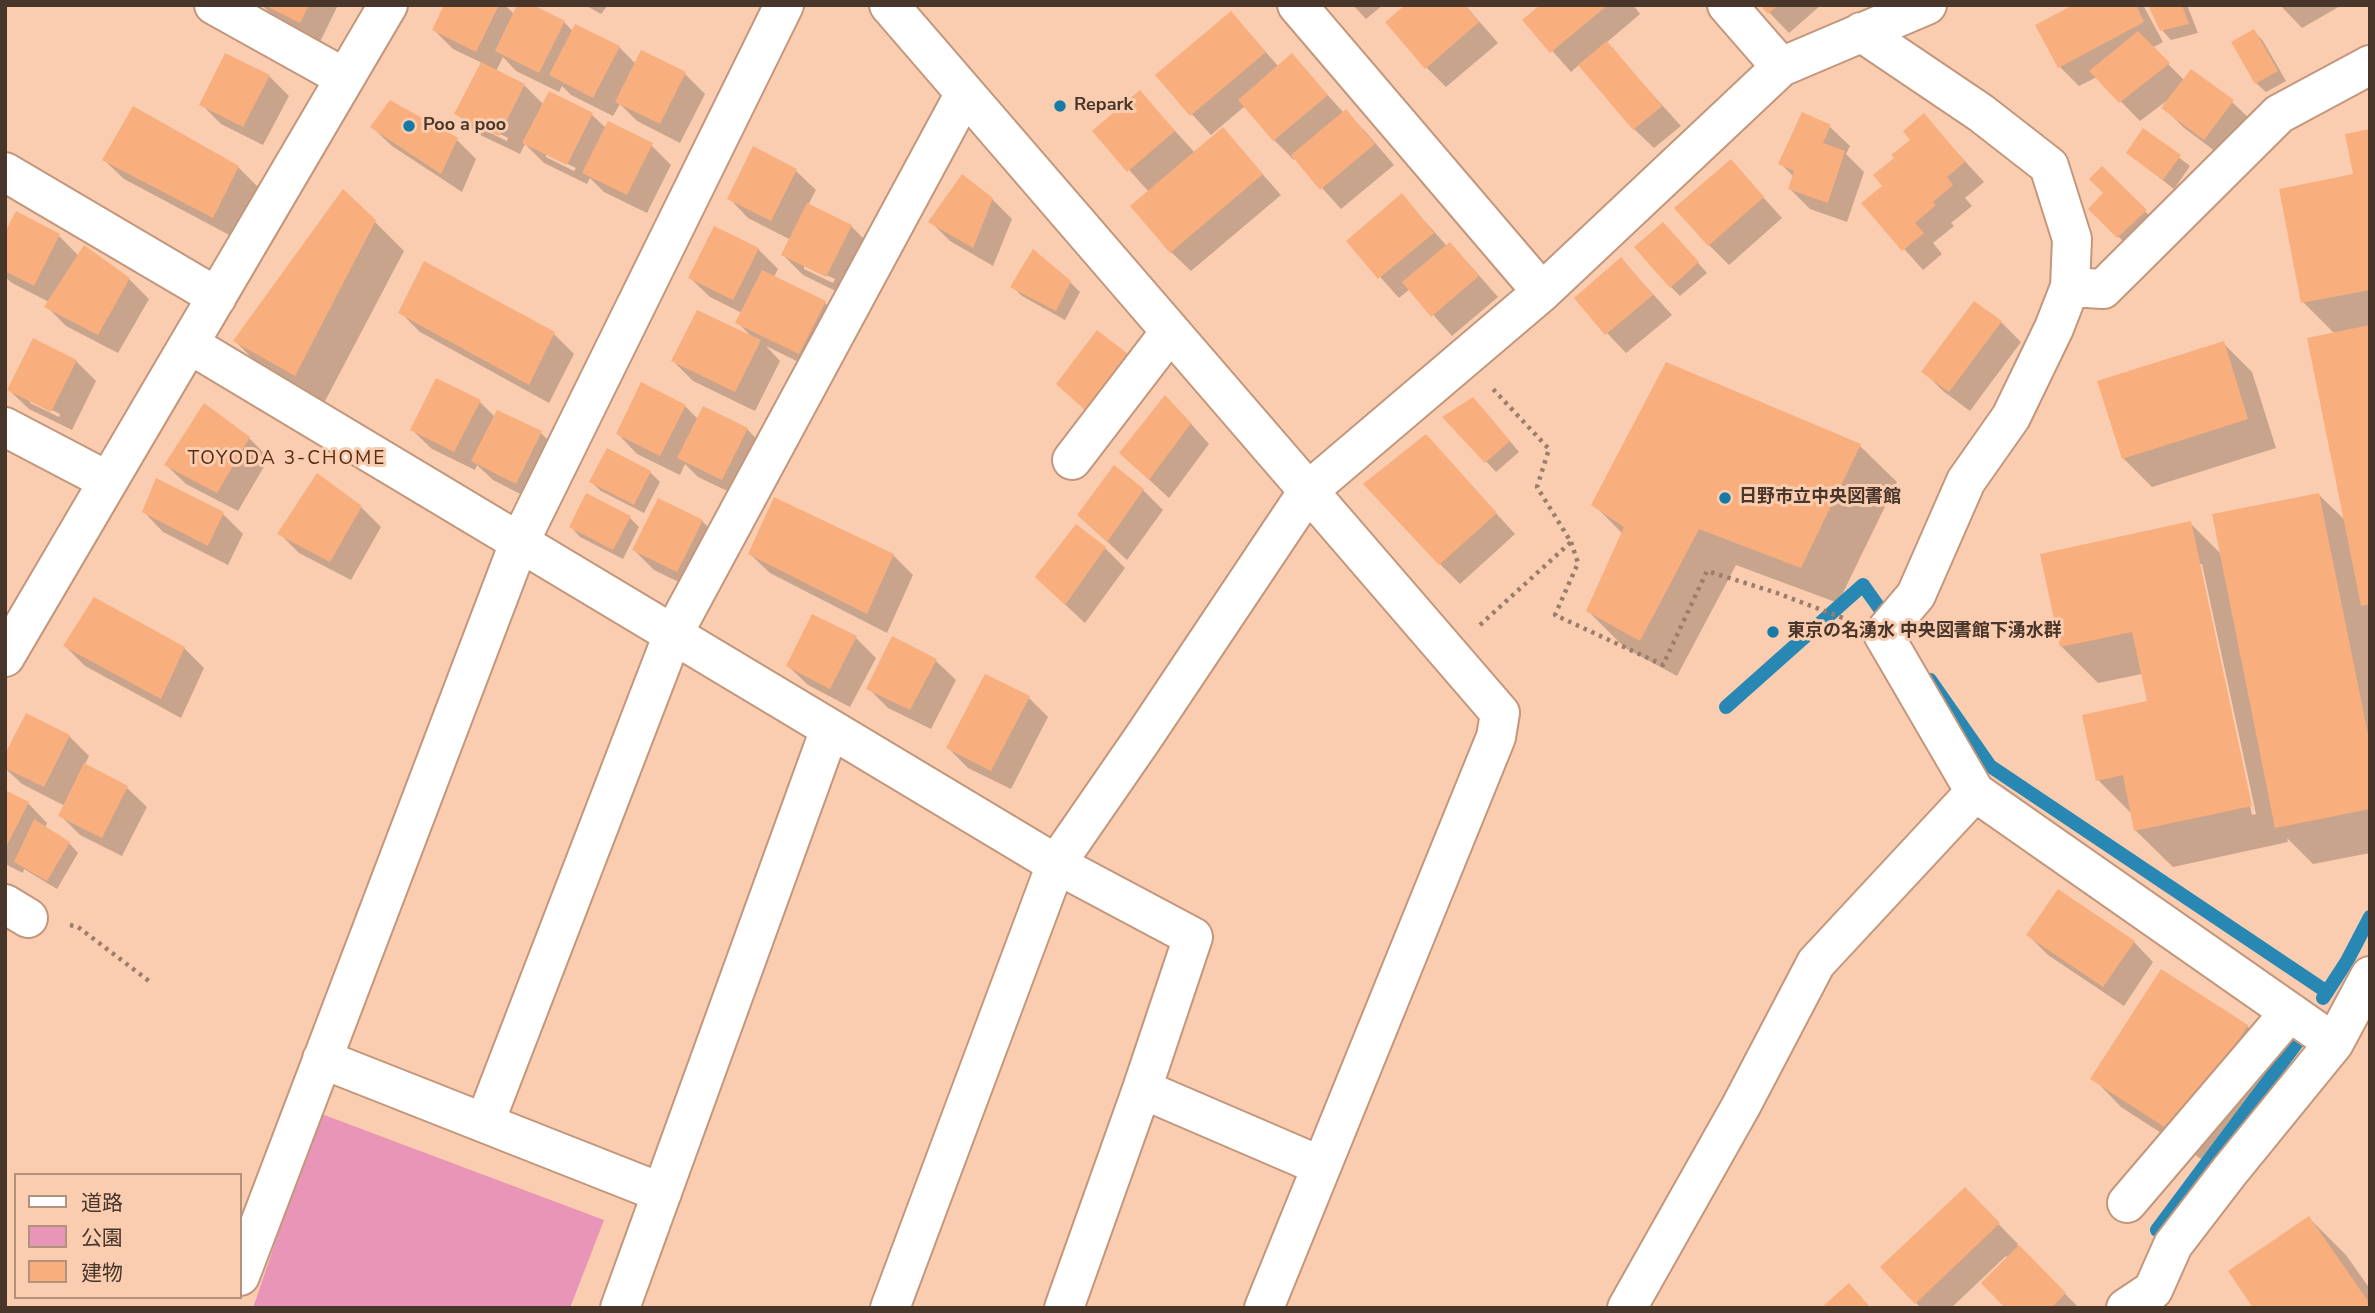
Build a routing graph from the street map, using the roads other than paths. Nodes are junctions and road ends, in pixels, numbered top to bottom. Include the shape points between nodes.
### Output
1 (214, 5) edge
2 (388, 5) edge
3 (783, 5) edge
4 (888, 5) edge
5 (1297, 5) edge
6 (1727, 5) edge
7 (1927, 5) edge
8 (1861, 32) junction
9 (2370, 65) edge
10 (1781, 67) junction
11 (345, 78) junction
12 (965, 93) junction
13 (5, 172) edge
14 (2070, 287) junction
15 (1542, 292) junction
16 (218, 297) junction
17 (1170, 332) junction
18 (189, 344) junction
19 (5, 427) edge
20 (1072, 460) dead end
21 (108, 481) junction
22 (1308, 491) junction
23 (519, 543) junction
24 (673, 634) junction
25 (5, 657) edge
26 (830, 729) junction
27 (1975, 792) junction
28 (1055, 864) junction
29 (2370, 976) edge
30 (2290, 1012) junction
31 (2334, 1043) junction
32 (322, 1059) junction
33 (1142, 1088) junction
34 (485, 1122) junction
35 (1321, 1166) junction
36 (2196, 1167) junction
37 (662, 1193) junction
38 (2127, 1203) dead end
39 (242, 1271) edge
40 (2148, 1302) edge
41 (620, 1308) edge
42 (890, 1308) edge
43 (1063, 1308) edge
44 (1264, 1308) edge
45 (1627, 1308) edge

1 - 11 street
2 - 11 street
3 - 23 street
4 - 12 street
5 - 15 street
6 - 10 street
7 - 8 street
8 - 10 street
8 - 14 street via 1981,113 2049,166 2072,239
9 - 14 street via 2279,114 2103,289
10 - 15 street
11 - 16 street
12 - 17 street
12 - 24 street
13 - 16 street
14 - 27 street via 2011,417 1966,481 1916,595 1883,634
15 - 22 street
16 - 18 street
17 - 20 street
17 - 22 street
18 - 21 street
18 - 23 street
19 - 21 street
21 - 25 street
22 - 28 street
22 - 35 street via 1500,713 1496,737
23 - 24 street
23 - 32 street
24 - 26 street
24 - 34 street
26 - 28 street
26 - 37 street
27 - 30 street
27 - 45 street via 1816,963
28 - 33 street via 1192,937
28 - 42 street
29 - 31 street
30 - 31 street
30 - 36 street
31 - 36 street
32 - 34 street
32 - 39 street
33 - 35 street
33 - 43 street
34 - 37 street
35 - 44 street
36 - 38 street
36 - 40 street via 2173,1245
37 - 41 street

